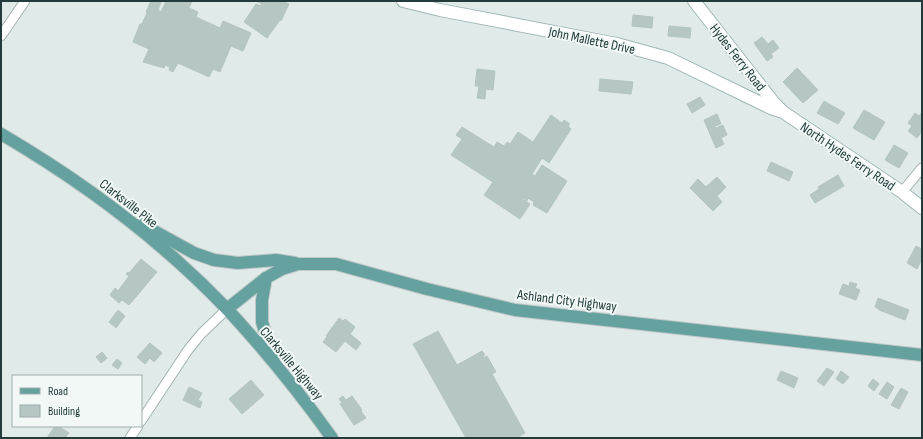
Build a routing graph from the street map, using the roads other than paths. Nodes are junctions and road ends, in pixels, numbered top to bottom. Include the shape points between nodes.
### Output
1 (25, 1) edge
2 (403, 1) edge
3 (694, 1) edge
4 (1, 36) edge
5 (771, 108) joint
6 (783, 112) junction
7 (1, 134) edge
8 (922, 168) edge
9 (902, 192) junction
10 (922, 208) edge
11 (117, 212) junction
12 (298, 264) junction
13 (266, 278) junction
14 (227, 309) junction
15 (922, 355) edge
16 (274, 363) junction
17 (142, 419) edge
18 (137, 427) edge
19 (130, 438) edge
20 (332, 438) edge

1 - 4 street
2 - 5 street, John Mallette Drive via 617,44 668,58
3 - 6 street, Hydes Ferry Road
5 - 6 street, North Hydes Ferry Road
6 - 9 street, North Hydes Ferry Road
7 - 11 main road, Clarksville Pike via 40,157
8 - 9 street
9 - 10 street, North Hydes Ferry Road
11 - 12 main road via 194,253 214,260 238,263 276,260
11 - 14 main road, Clarksville Pike via 173,258
12 - 13 main road, Ashland City Highway
12 - 15 main road, Ashland City Highway via 336,264 515,310
13 - 14 main road, Ashland City Highway
13 - 16 main road via 262,322
14 - 16 main road, Clarksville Highway
14 - 17 street via 188,350
16 - 20 main road, Clarksville Highway
18 - 19 street

